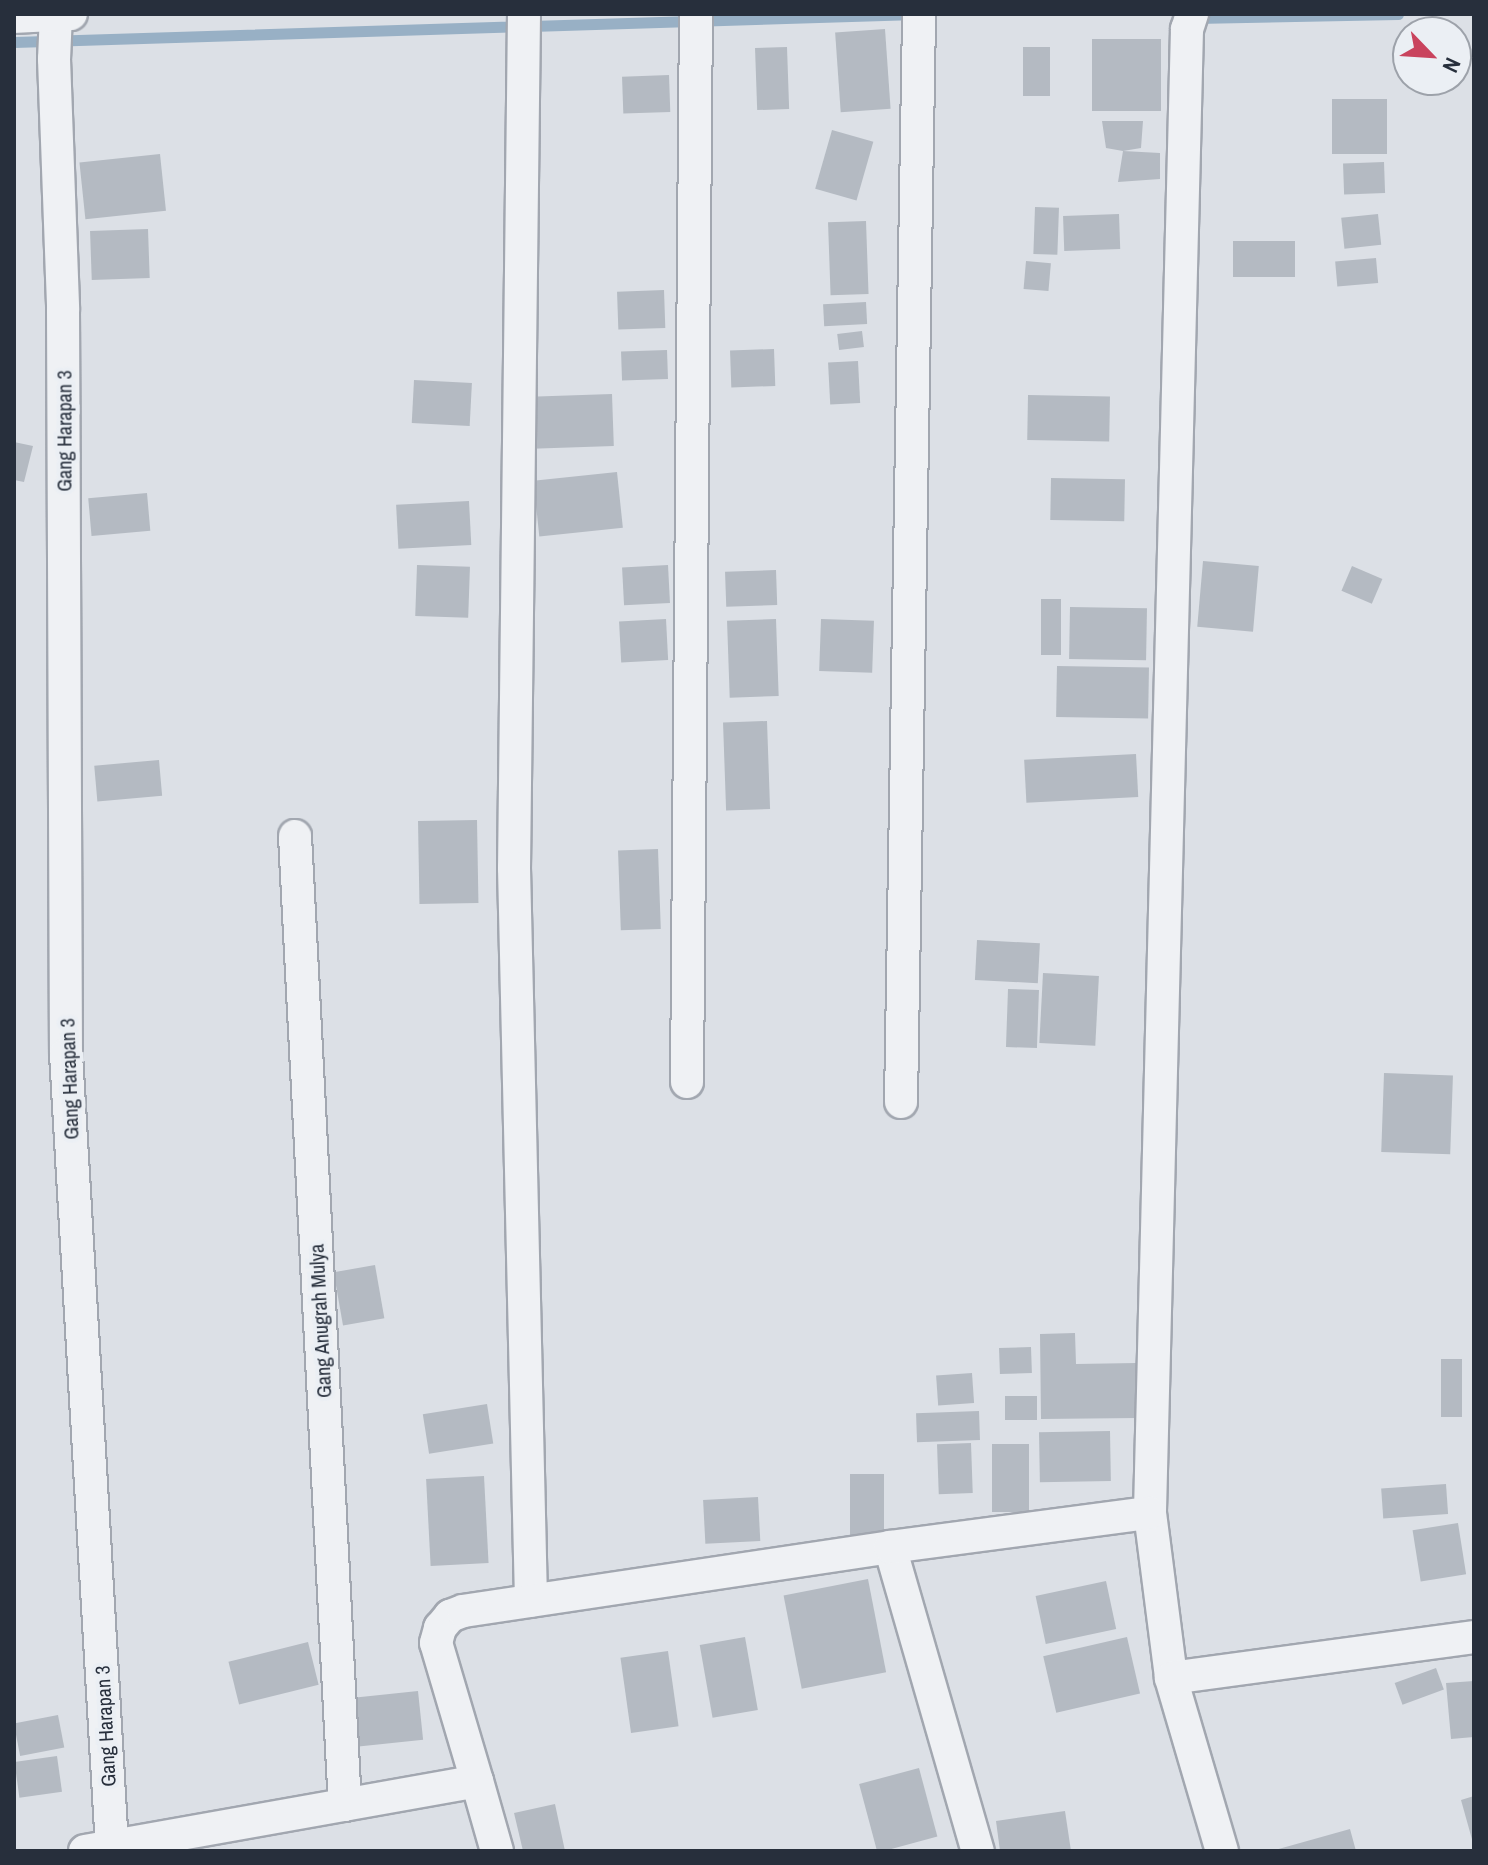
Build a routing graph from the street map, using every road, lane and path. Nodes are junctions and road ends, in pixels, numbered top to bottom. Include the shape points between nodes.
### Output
1 (524, 14) edge
2 (919, 14) edge
3 (18, 16) edge
4 (1189, 21) edge
5 (59, 30) edge
6 (696, 30) edge
7 (295, 836) dead end
8 (687, 1082) dead end
9 (901, 1102) dead end
10 (1150, 1513) junction
11 (890, 1547) junction
12 (531, 1601) junction
13 (1474, 1637) edge
14 (1171, 1678) junction
15 (477, 1781) junction
16 (345, 1805) junction
17 (98, 1849) edge
18 (497, 1851) edge
19 (978, 1851) edge
20 (1222, 1851) edge

1 - 12 street via 514,868
2 - 9 street
3 - 5 street
4 - 10 street
5 - 17 street, Gang Harapan 3 via 66,1054
6 - 8 street
7 - 16 street, Gang Anugrah Mulya
10 - 11 street
10 - 14 street
11 - 12 street
11 - 19 street
12 - 15 street via 463,1611 440,1628 439,1658
13 - 14 street
14 - 20 street
15 - 16 street
15 - 18 street
16 - 17 street

